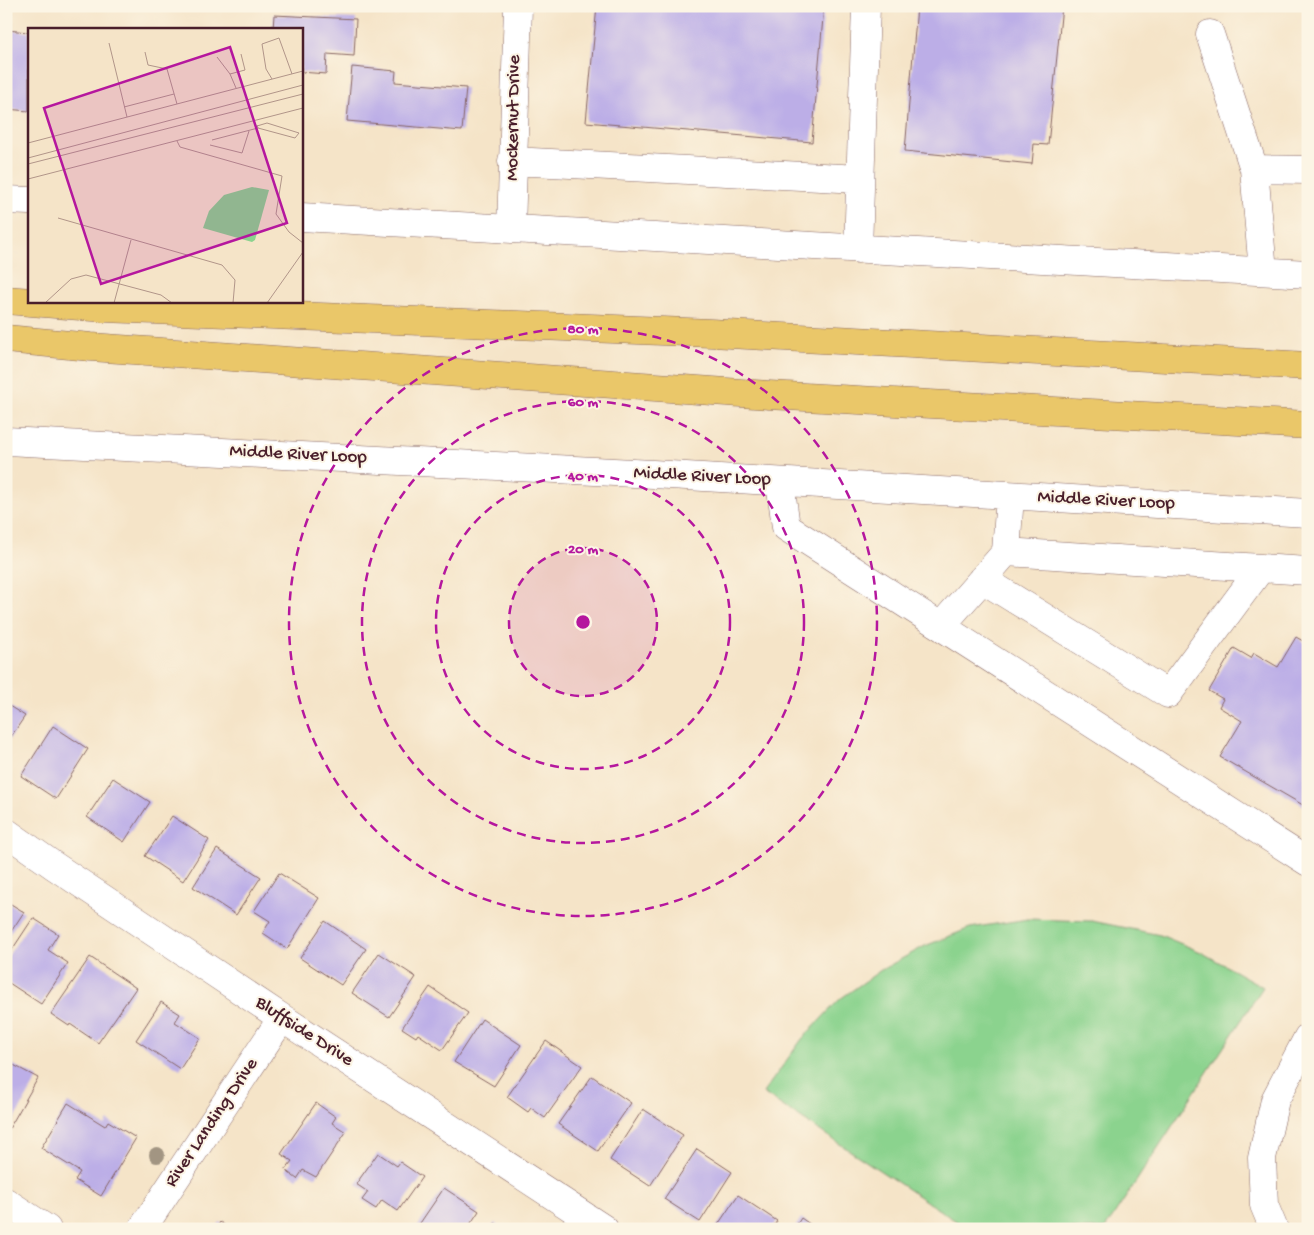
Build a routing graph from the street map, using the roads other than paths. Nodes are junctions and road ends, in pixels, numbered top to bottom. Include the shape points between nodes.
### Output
1 (518, 6) edge
2 (866, 6) edge
3 (1210, 34) dead end
4 (512, 161) junction
5 (1254, 168) junction
6 (1308, 170) edge
7 (860, 179) junction
8 (6, 200) edge
9 (28, 201) edge
10 (302, 217) edge
11 (511, 229) junction
12 (858, 249) junction
13 (1263, 271) junction
14 (1308, 274) edge
15 (6, 300) edge
16 (28, 302) edge
17 (31, 302) edge
18 (6, 339) edge
19 (1308, 366) edge
20 (1308, 425) edge
21 (6, 440) edge
22 (780, 482) junction
23 (1010, 496) junction
24 (1308, 513) edge
25 (1006, 552) junction
26 (1261, 568) junction
27 (1308, 571) edge
28 (982, 579) junction
29 (941, 626) junction
30 (6, 832) edge
31 (1308, 862) edge
32 (282, 1018) junction
33 (1308, 1037) edge
34 (6, 1202) edge
35 (47, 1229) edge
36 (142, 1229) edge
37 (604, 1229) edge
38 (1274, 1229) edge

1 - 4 street, Mockernut Drive
2 - 7 street
3 - 5 street
4 - 7 street
4 - 11 street, Mockernut Drive
5 - 6 street
5 - 13 street
7 - 12 street
8 - 9 street
10 - 11 street
11 - 12 street
12 - 13 street
13 - 14 street
15 - 16 highway
17 - 19 highway via 106,308 711,333
18 - 20 highway via 759,394
21 - 22 street, Middle River Loop
22 - 23 street, Middle River Loop
22 - 29 street via 786,527
23 - 24 street, Middle River Loop
23 - 25 street
25 - 26 street
25 - 28 street
26 - 27 street
26 - 28 street via 1168,694
28 - 29 street
29 - 31 street
30 - 32 street, Bluffside Drive
32 - 36 street, River Landing Drive
32 - 37 street, Bluffside Drive
33 - 38 street via 1275,1100 1262,1158 1264,1205
34 - 35 street

